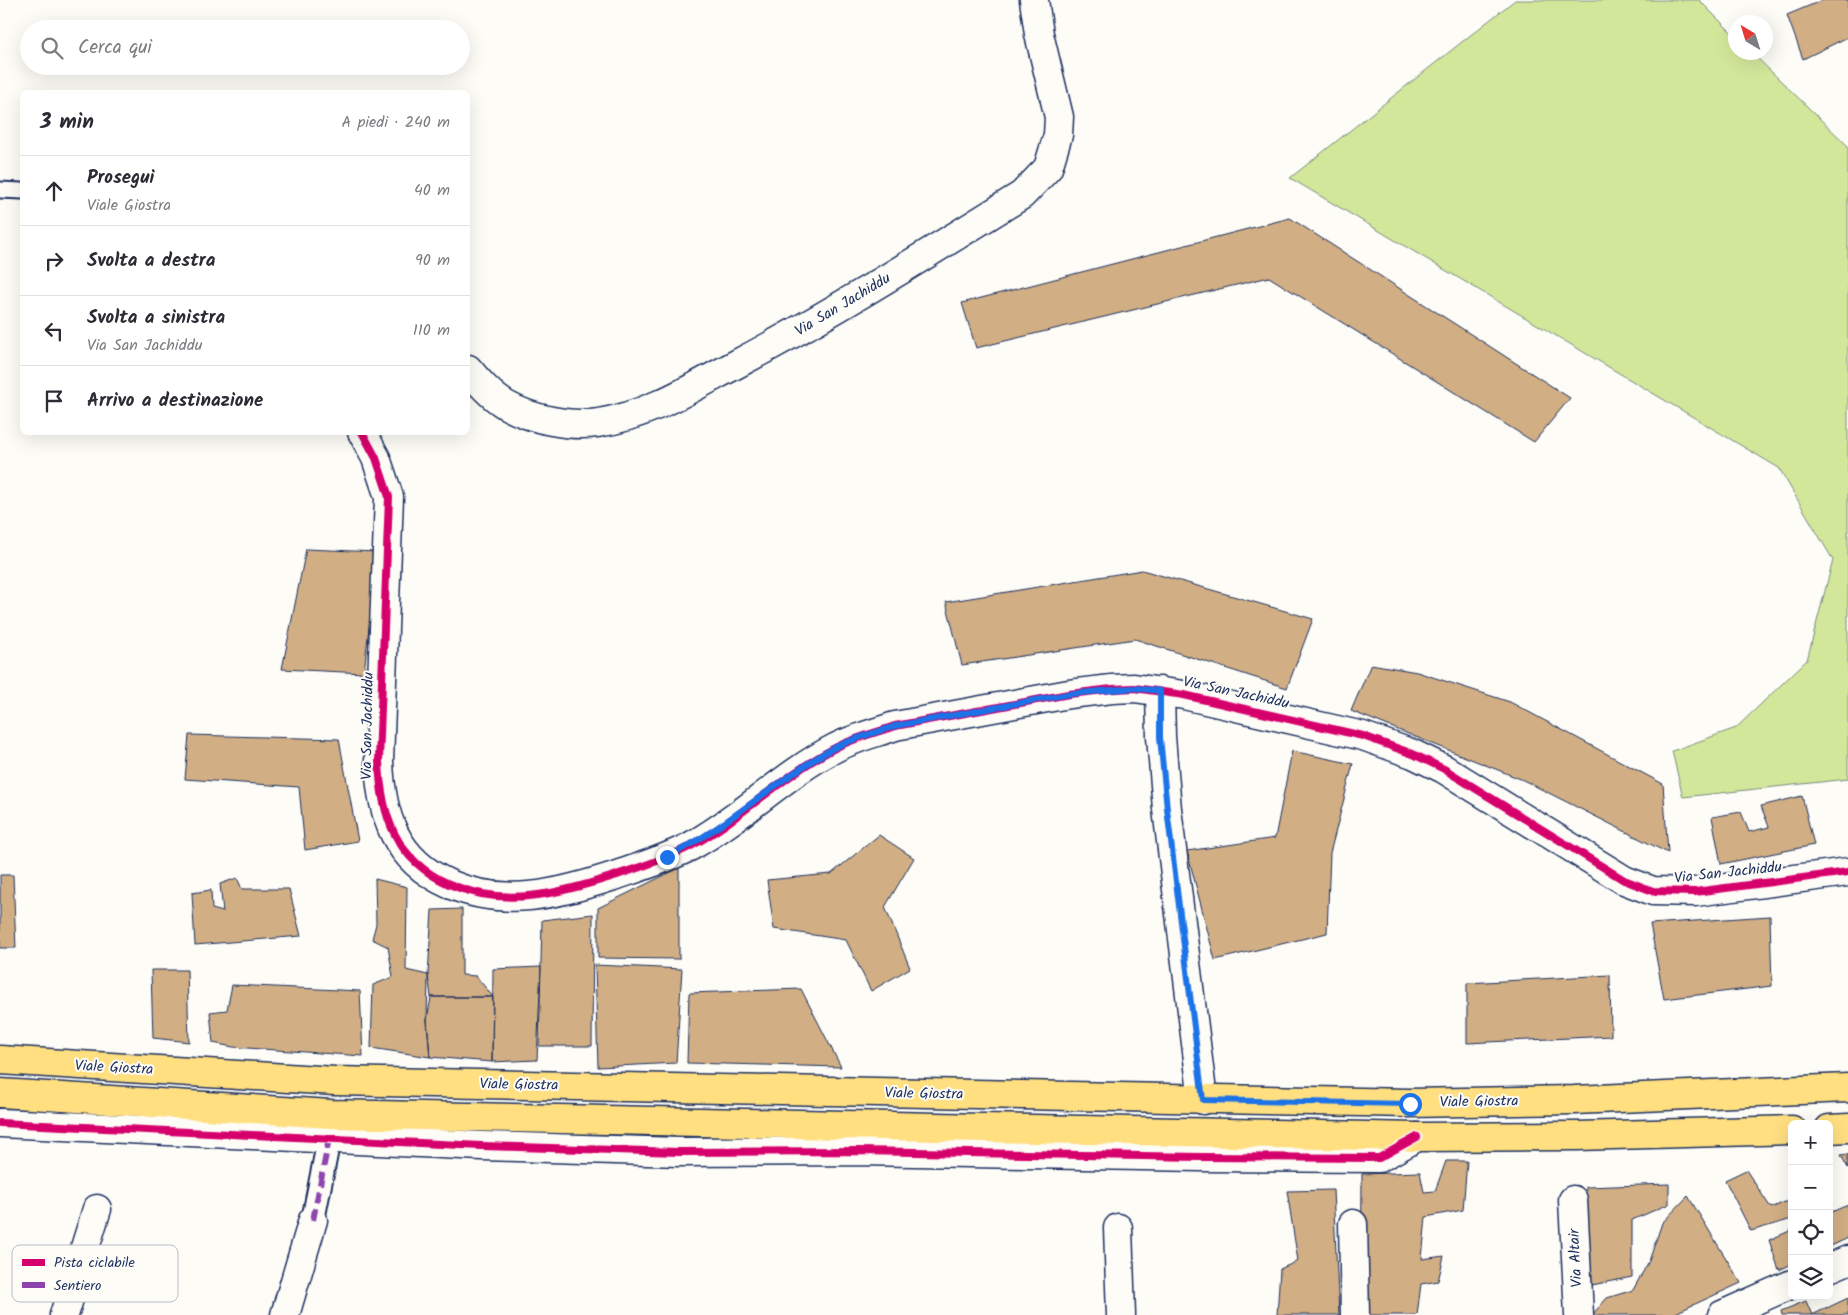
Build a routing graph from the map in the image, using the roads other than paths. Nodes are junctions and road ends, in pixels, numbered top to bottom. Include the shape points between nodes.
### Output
1 (1034, 0) edge
2 (0, 190) edge
3 (20, 191) edge
4 (470, 371) edge
5 (364, 435) edge
6 (1160, 691) junction
7 (1848, 872) edge
8 (0, 1060) edge
9 (1848, 1088) edge
10 (0, 1093) edge
11 (1203, 1100) junction
12 (0, 1123) edge
13 (1848, 1128) edge
14 (1833, 1129) edge
15 (1788, 1130) edge
16 (1417, 1136) junction
17 (329, 1139) junction
18 (1573, 1200) dead end
19 (97, 1209) dead end
20 (313, 1220) joint
21 (1353, 1224) dead end
22 (1118, 1228) dead end
23 (86, 1245) edge
24 (1848, 1260) edge
25 (1833, 1266) edge
26 (1788, 1286) edge
27 (68, 1302) edge
28 (64, 1315) edge
29 (285, 1315) edge
30 (1120, 1315) edge
31 (1354, 1315) edge
32 (1578, 1315) edge
33 (1722, 1315) edge

1 - 4 street, Via San Jachiddu via 1059,117 1058,135 1048,168 1022,195 799,332 672,398 622,417 578,424 532,416 499,400
2 - 3 lane
5 - 6 street, Via San Jachiddu via 379,465 389,497 379,761 384,804 389,823 410,857 439,879 459,888 497,897 527,898 575,889 641,867 691,846 835,748 895,726 1069,694 1134,688
6 - 7 street, Via San Jachiddu via 1387,743 1444,769 1624,880 1653,891 1695,892
6 - 11 street via 1160,737 1167,809
8 - 11 main road, Viale Giostra via 335,1081
9 - 11 main road, Viale Giostra via 1410,1104
10 - 16 main road via 331,1114
12 - 17 street
13 - 14 main road
15 - 16 main road via 1577,1136
16 - 17 street via 1379,1158 859,1151 679,1152
17 - 20 street
18 - 32 street, Via Altair
19 - 23 street
20 - 29 street
21 - 31 street
22 - 30 street
24 - 25 street
26 - 33 street
27 - 28 street

